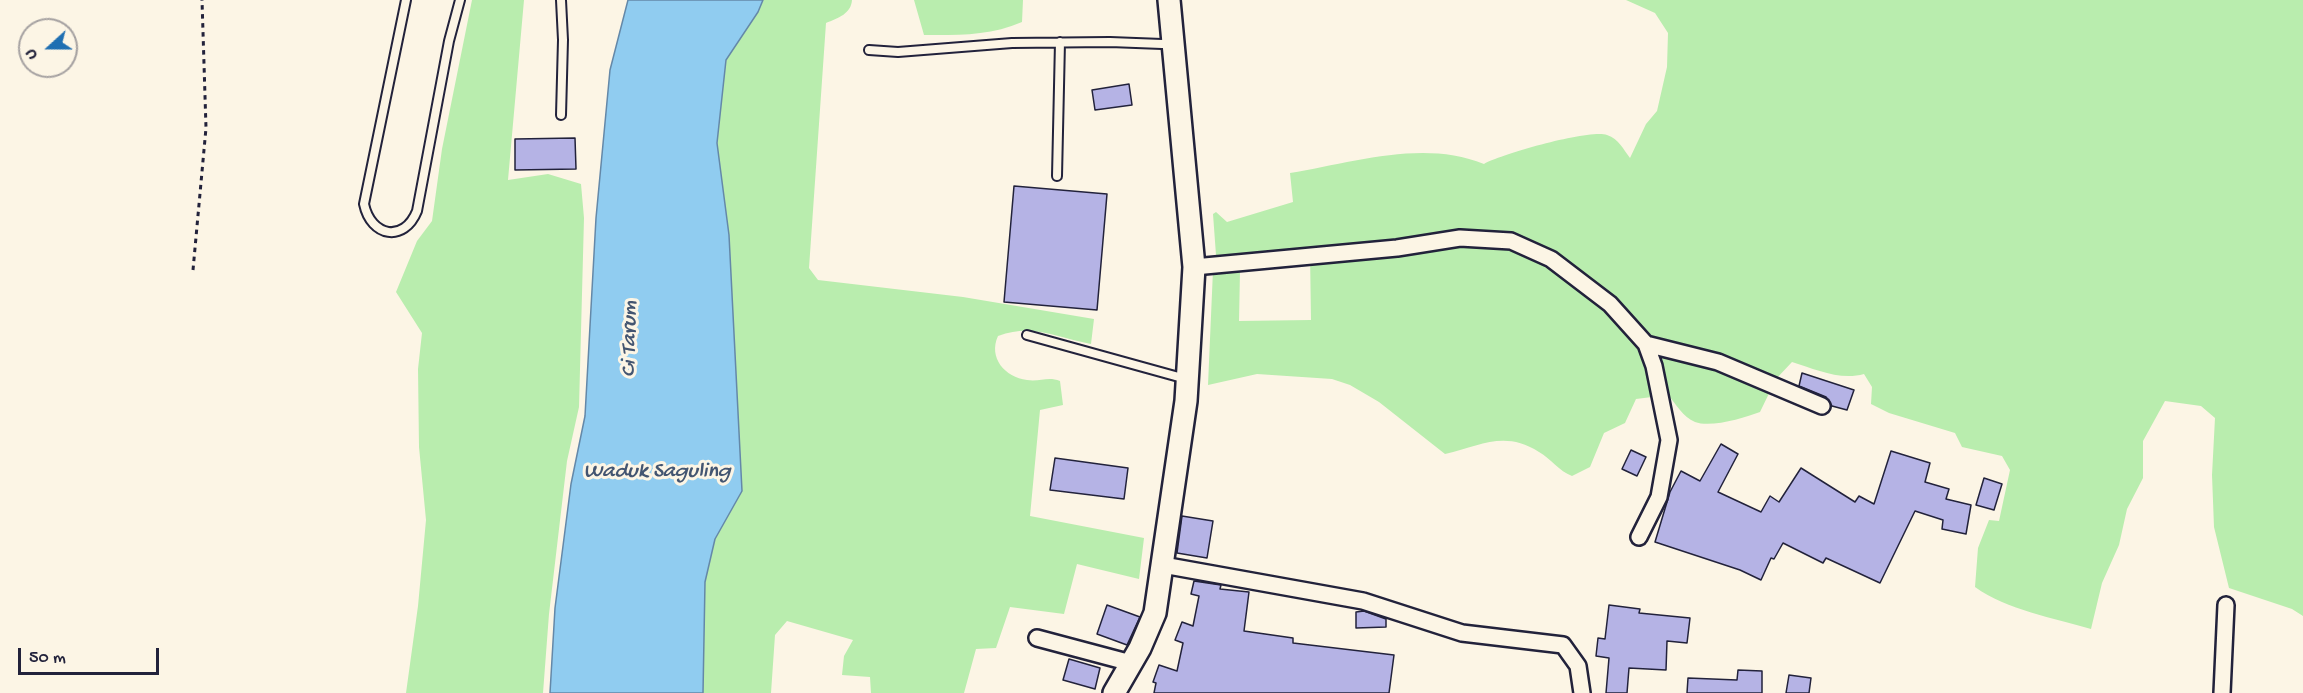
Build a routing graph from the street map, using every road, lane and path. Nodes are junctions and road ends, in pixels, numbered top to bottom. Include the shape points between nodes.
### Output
1 (202, 0) edge
2 (406, 0) edge
3 (460, 0) edge
4 (561, 0) edge
5 (1169, 0) edge
6 (1060, 42) junction
7 (1173, 42) junction
8 (869, 50) dead end
9 (561, 115) dead end
10 (1057, 176) dead end
11 (1194, 267) junction
12 (193, 270) dead end
13 (1028, 335) dead end
14 (1646, 344) junction
15 (1187, 380) junction
16 (1822, 406) dead end
17 (1639, 537) dead end
18 (1163, 566) junction
19 (2226, 604) dead end
20 (1037, 638) dead end
21 (1131, 663) junction
22 (1114, 693) edge
23 (1582, 693) edge
24 (2222, 693) edge

1 - 12 path via 206,128
2 - 3 lane via 364,204 375,229 389,232 412,223 417,211
4 - 9 lane
5 - 7 street
6 - 7 lane
6 - 8 lane via 898,52
6 - 10 lane
7 - 11 street
11 - 14 street via 1397,248 1460,238 1511,241 1551,259 1581,281 1610,304
11 - 15 street
13 - 15 lane
14 - 16 street via 1718,362
14 - 17 street via 1669,440 1659,498
15 - 18 street
18 - 21 street via 1155,613
18 - 23 street via 1363,601 1462,633 1563,645 1578,666
19 - 24 street
20 - 21 street
21 - 22 street

